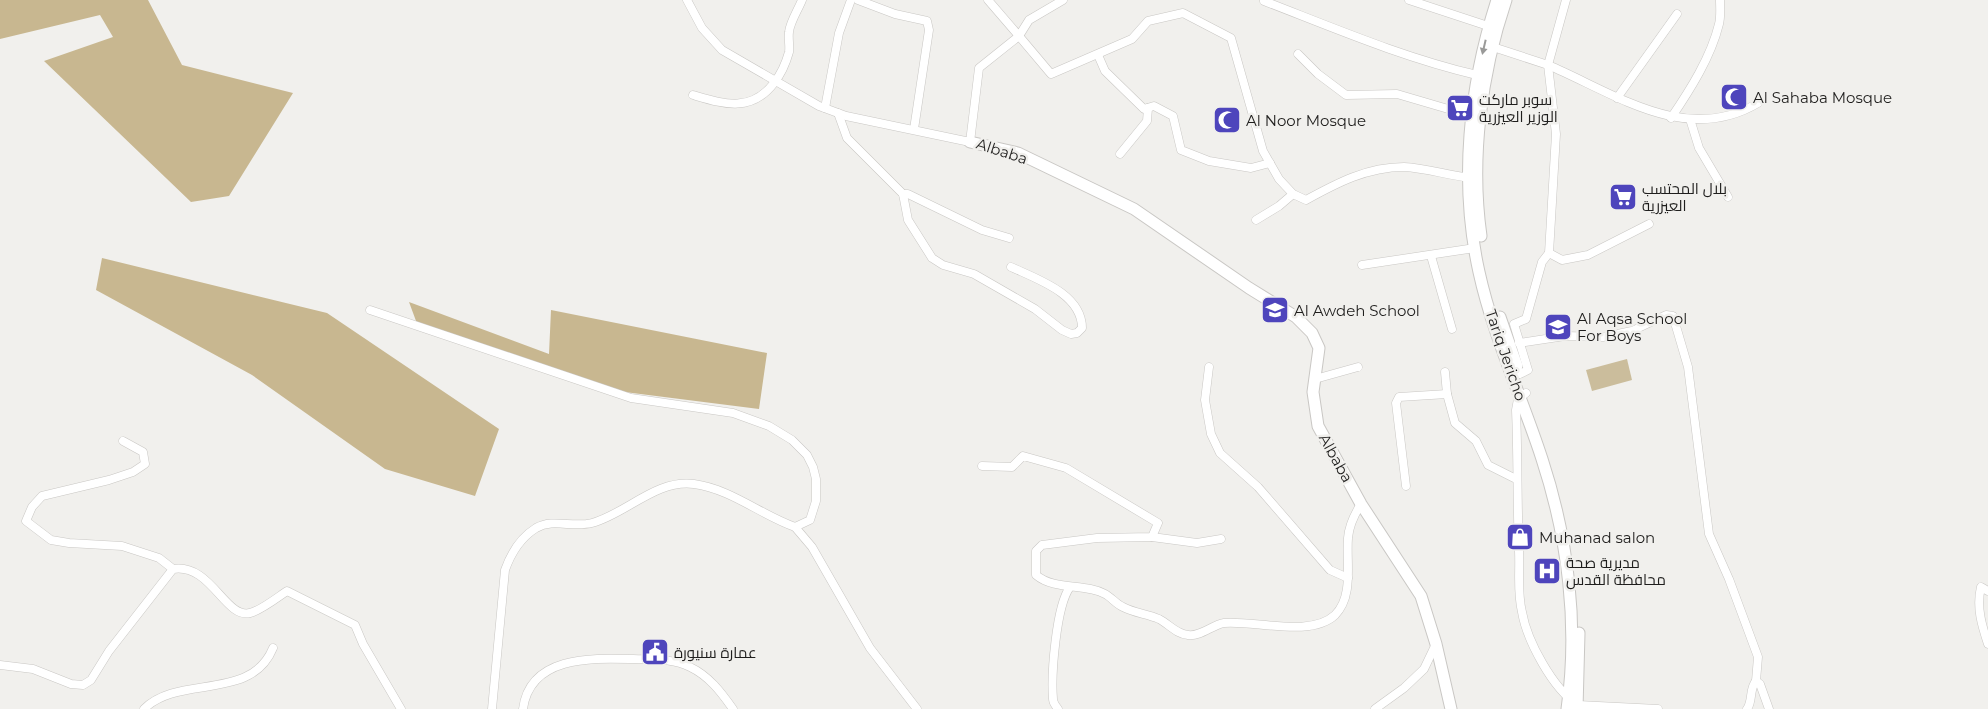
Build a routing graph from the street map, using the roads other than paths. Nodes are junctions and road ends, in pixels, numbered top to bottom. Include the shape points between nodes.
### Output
1 (687, 0) edge
2 (802, 0) edge
3 (851, 0) edge
4 (858, 0) edge
5 (988, 0) edge
6 (1063, 0) edge
7 (1408, 0) edge
8 (1497, 0) edge
9 (1506, 0) edge
10 (1566, 0) edge
11 (1720, 0) edge
12 (1264, 1) edge
13 (1677, 14) dead end
14 (1488, 26) junction
15 (1019, 36) junction
16 (1493, 47) junction
17 (1298, 54) dead end
18 (1098, 55) junction
19 (1548, 66) junction
20 (1477, 75) junction
21 (775, 82) junction
22 (693, 95) dead end
23 (1617, 98) junction
24 (1758, 104) dead end
25 (825, 108) junction
26 (1148, 108) junction
27 (838, 113) junction
28 (1472, 116) junction
29 (1671, 118) junction
30 (1690, 120) junction
31 (914, 129) junction
32 (970, 142) junction
33 (1120, 154) dead end
34 (1270, 163) junction
35 (1473, 178) junction
36 (903, 194) junction
37 (1293, 194) junction
38 (1728, 197) dead end
39 (1256, 220) dead end
40 (1649, 224) dead end
41 (1009, 238) dead end
42 (1475, 248) junction
43 (1549, 253) junction
44 (1431, 256) junction
45 (1362, 265) dead end
46 (1011, 267) dead end
47 (370, 310) dead end
48 (1452, 329) dead end
49 (1519, 343) junction
50 (1210, 367) dead end
51 (1358, 368) dead end
52 (1445, 372) dead end
53 (1520, 374) junction
54 (1315, 379) junction
55 (1447, 394) junction
56 (1523, 395) junction
57 (123, 441) dead end
58 (982, 466) dead end
59 (1516, 479) junction
60 (1406, 486) dead end
61 (1361, 504) junction
62 (795, 527) junction
63 (1152, 537) junction
64 (1221, 539) dead end
65 (173, 569) junction
66 (1348, 578) junction
67 (1070, 587) junction
68 (1988, 591) edge
69 (1436, 644) junction
70 (1988, 644) edge
71 (273, 648) dead end
72 (0, 665) edge
73 (1756, 681) junction
74 (1573, 706) edge
75 (144, 709) edge
76 (401, 709) edge
77 (492, 709) edge
78 (523, 709) edge
79 (733, 709) edge
80 (917, 709) edge
81 (1058, 709) edge
82 (1375, 709) edge
83 (1451, 709) edge
84 (1658, 709) edge
85 (1747, 709) edge
86 (1769, 709) edge

1 - 21 street via 702,28 722,50
2 - 21 street via 789,30 789,51
3 - 25 street via 839,34
4 - 31 street via 895,14 927,21 929,30
5 - 15 street
6 - 15 street, Albaba via 1029,20
7 - 14 street
8 - 14 main road, Tariq Jericho
9 - 16 main road, Tariq Jericho
10 - 19 street
11 - 29 street via 1720,22 1685,98
12 - 20 street via 1364,39
13 - 23 street
14 -> 20 main road, Tariq Jericho
15 - 18 street via 1051,74
15 - 32 street, Albaba via 979,68
16 - 19 street
16 - 35 main road, Tariq Jericho via 1482,100
17 - 28 street via 1318,74 1346,94 1397,94
18 - 26 street via 1105,71 1127,95 1144,109
18 - 34 street via 1132,39 1148,21 1183,13 1231,38 1263,151
19 - 23 street
19 - 43 street via 1556,134
20 - 28 main road, Tariq Jericho
21 - 22 street via 765,94 753,101 722,103
21 - 25 street
23 - 29 street
24 - 30 street via 1743,112 1712,120
25 - 27 street
26 - 33 street via 1146,121
26 - 34 street via 1154,106 1173,116 1181,150 1209,161 1251,168
27 - 31 street
27 - 36 street via 847,138
28 - 35 main road, Tariq Jericho
29 - 30 street
30 - 38 street via 1700,148
31 - 32 street
32 - 54 main road, Albaba via 1018,154 1134,209 1296,317 1312,333 1319,348
34 - 37 street via 1278,179
35 - 37 street via 1405,167 1374,169 1331,185 1306,200
35 - 42 main road, Tariq Jericho via 1470,219
35 - 53 main road, Tariq Jericho via 1484,258
36 - 41 street via 982,230
36 - 46 street via 908,220 932,258 943,265 974,274 1035,309 1062,330 1071,334 1082,328 1082,319 1074,306 1055,288
37 - 39 street
40 - 43 street via 1588,256 1562,260
42 - 44 street
42 - 56 main road, Tariq Jericho via 1479,273 1499,338
43 - 49 street via 1542,262 1526,319 1514,324
44 - 45 street
44 - 48 street
47 - 62 street via 631,398 733,413 769,426 792,440 807,455 816,479 816,501 810,520
49 - 53 street via 1528,370
49 - 73 street via 1565,336 1603,337 1632,332 1666,315 1673,316 1688,367 1709,534 1758,657
50 - 66 street via 1205,400 1211,434 1220,453 1263,493 1330,570
51 - 54 street
52 - 55 street
53 - 56 main road, Tariq Jericho
54 - 61 main road, Albaba via 1313,392 1318,426
55 - 59 street via 1456,423 1476,441 1488,465
55 - 60 street via 1399,398 1396,403
56 - 59 street via 1516,410
56 - 74 main road, Tariq Jericho via 1564,509 1571,549 1579,634
57 - 65 street via 142,452 145,464 109,480 42,496 26,521 51,540 122,546 159,558
58 - 63 street via 1012,467 1022,456 1066,468 1158,524
59 - 74 street via 1522,614 1553,683
61 - 66 street via 1351,520
61 - 69 main road, Albaba via 1421,596
62 - 77 street via 707,486 691,483 674,485 644,496 622,511 591,523 568,526 551,522 536,528 521,540 505,570
62 - 80 street via 812,547 870,648
63 - 64 street via 1197,543
63 - 67 street via 1097,538 1042,545 1038,548 1036,575 1041,580
65 - 72 street via 109,650 91,680 82,685 71,684 34,669
65 - 76 street via 182,567 198,574 217,590 228,606 240,612 250,613 287,591 355,625
66 - 67 street via 1343,605 1334,616 1320,622 1279,628 1222,624 1191,636 1181,634 1158,619 1122,607 1104,593
67 - 81 street via 1060,609 1054,661 1053,701
68 - 70 street via 1981,587 1979,596
69 - 82 street via 1424,669
69 - 83 main road, Albaba
71 - 75 street via 264,664 244,677 228,684 177,692 157,699
73 - 85 street via 1752,685
73 - 86 street
74 - 84 street
78 - 79 street via 530,688 544,672 565,662 606,657 662,659 688,666 720,689

